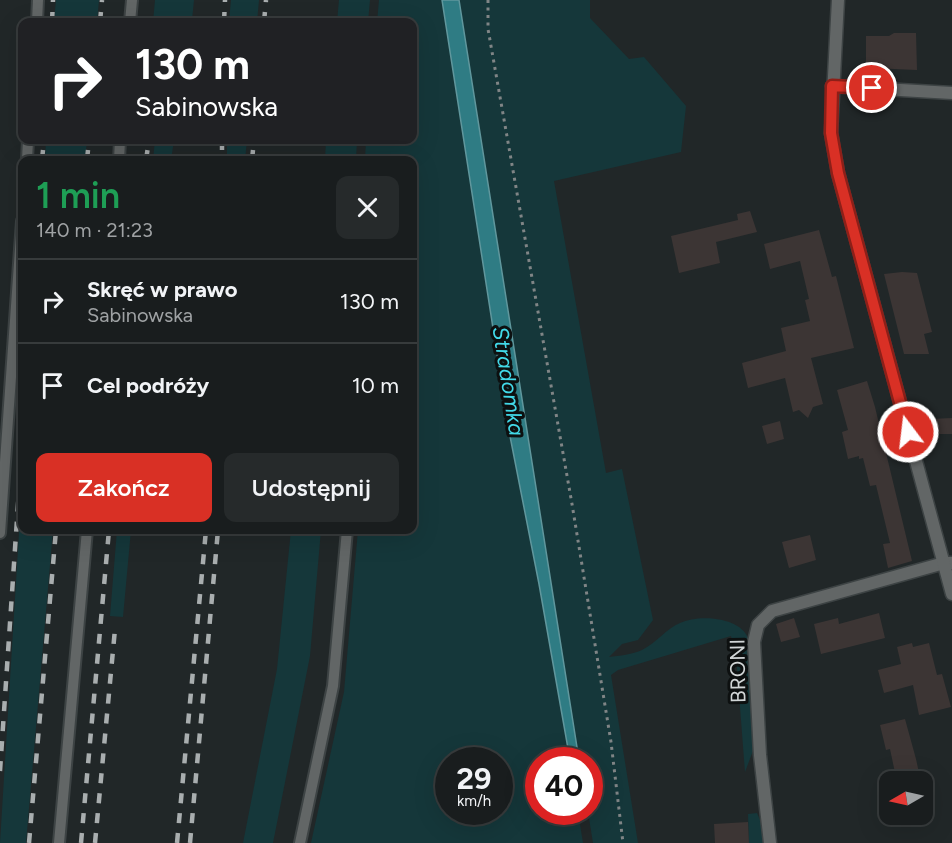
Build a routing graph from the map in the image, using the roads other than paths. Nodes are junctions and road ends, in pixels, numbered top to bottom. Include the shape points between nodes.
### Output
1 (38, 0) edge
2 (132, 0) edge
3 (838, 0) edge
4 (37, 18) edge
5 (130, 18) edge
6 (832, 86) junction
7 (952, 93) edge
8 (18, 278) edge
9 (0, 533) edge
10 (87, 534) edge
11 (347, 534) edge
12 (948, 563) edge
13 (952, 594) edge
14 (59, 843) edge
15 (300, 843) edge
16 (770, 843) edge

1 - 4 lane
2 - 5 lane
3 - 6 street
6 - 7 street
6 - 12 street via 831,133 838,173
8 - 9 lane
10 - 14 lane
11 - 15 lane via 333,686
12 - 13 street
12 - 16 street, BRONI via 772,611 758,626 754,642 760,754

